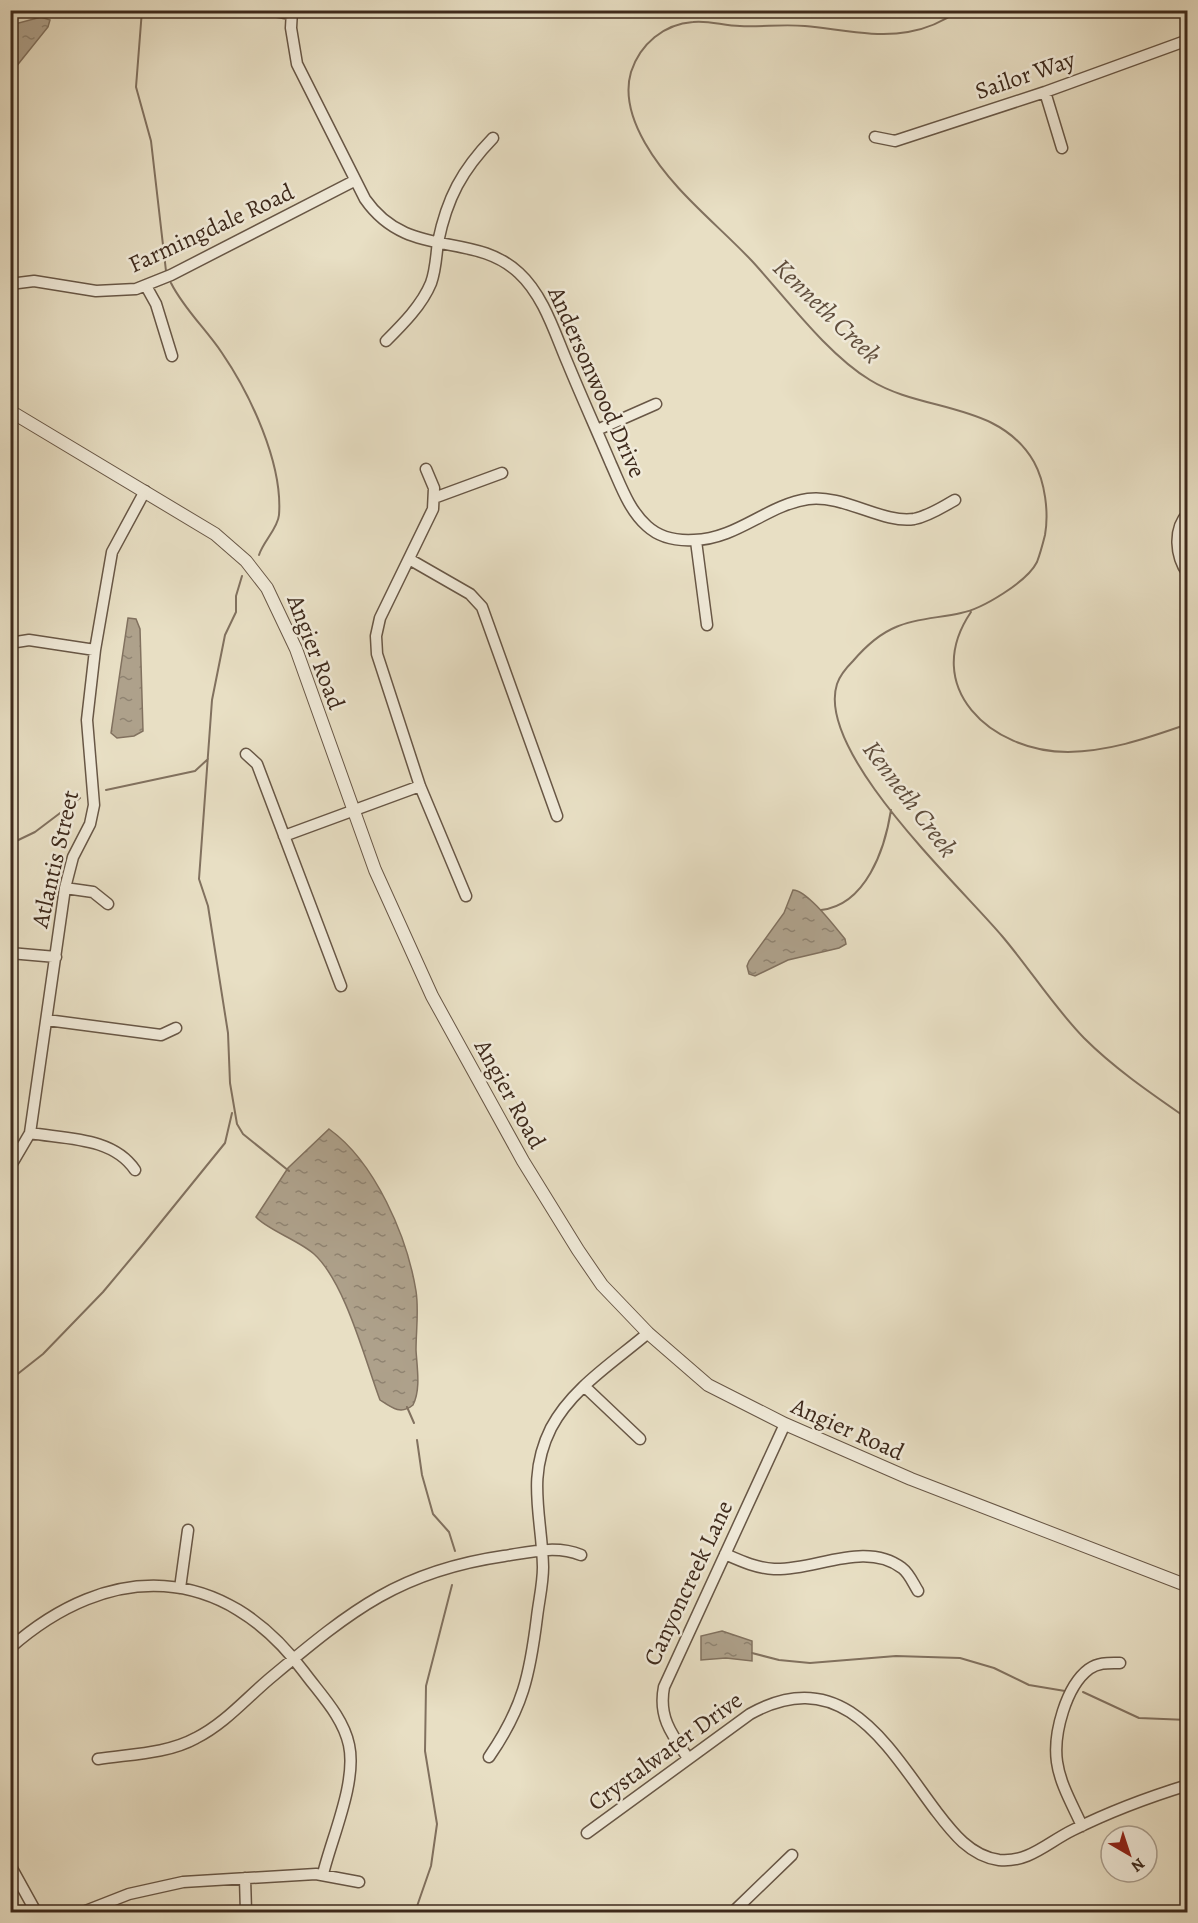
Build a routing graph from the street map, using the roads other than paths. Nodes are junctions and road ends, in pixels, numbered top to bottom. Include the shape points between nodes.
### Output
1 (269, 10) edge
2 (292, 12) edge
3 (1188, 40) edge
4 (1045, 92) junction
5 (875, 137) dead end
6 (493, 138) dead end
7 (1062, 148) dead end
8 (354, 182) junction
9 (438, 244) junction
10 (10, 284) edge
11 (146, 286) junction
12 (386, 341) dead end
13 (172, 356) dead end
14 (656, 404) dead end
15 (10, 411) edge
16 (597, 430) junction
17 (426, 469) dead end
18 (502, 473) dead end
19 (145, 491) junction
20 (434, 498) junction
21 (955, 500) dead end
22 (1188, 513) edge
23 (696, 541) junction
24 (409, 559) junction
25 (1188, 574) edge
26 (707, 625) dead end
27 (10, 643) edge
28 (95, 650) junction
29 (246, 754) dead end
30 (420, 786) junction
31 (352, 811) junction
32 (557, 816) dead end
33 (284, 836) junction
34 (65, 888) junction
35 (466, 896) dead end
36 (108, 904) dead end
37 (10, 953) edge
38 (56, 957) junction
39 (341, 986) dead end
40 (47, 1020) junction
41 (176, 1028) dead end
42 (30, 1133) junction
43 (10, 1167) edge
44 (135, 1170) dead end
45 (648, 1333) junction
46 (584, 1386) junction
47 (785, 1424) junction
48 (640, 1439) dead end
49 (188, 1530) dead end
50 (541, 1551) junction
51 (725, 1554) junction
52 (580, 1556) dead end
53 (1188, 1586) edge
54 (180, 1588) junction
55 (918, 1591) dead end
56 (10, 1648) edge
57 (294, 1659) junction
58 (1120, 1663) dead end
59 (489, 1757) dead end
60 (688, 1758) junction
61 (98, 1759) dead end
62 (1188, 1785) edge
63 (1082, 1826) junction
64 (587, 1833) dead end
65 (792, 1855) dead end
66 (10, 1865) edge
67 (323, 1874) junction
68 (245, 1878) junction
69 (359, 1882) dead end
70 (36, 1912) edge
71 (83, 1912) edge
72 (246, 1912) edge
73 (734, 1912) edge

1 - 2 street
2 - 8 street, Andersonwood Drive via 292,46 297,64
3 - 4 street, Sailor Way
4 - 5 street, Sailor Way via 895,141
4 - 7 street
6 - 9 street via 456,183
8 - 9 street, Andersonwood Drive via 382,220 408,236
8 - 11 street, Farmingdale Road
9 - 12 street via 434,274 424,297
9 - 16 street, Andersonwood Drive via 496,258 529,284
10 - 11 street, Farmingdale Road via 34,281 108,292
11 - 13 street via 156,304
14 - 16 street
15 - 19 street, Angier Road
16 - 23 street, Andersonwood Drive via 630,505 646,525 666,537
17 - 20 street
18 - 20 street
19 - 28 street, Atlantis Street via 112,552
19 - 31 street, Angier Road via 223,540 267,588 293,640
20 - 24 street via 433,509
21 - 23 street, Andersonwood Drive via 908,519 812,499 784,506 728,534
22 - 25 street via 1179,527 1178,550
23 - 26 street
24 - 30 street via 376,636 377,654
24 - 32 street via 470,594 482,607
27 - 28 street via 28,640
28 - 34 street, Atlantis Street via 87,720 94,805
29 - 33 street via 257,764
30 - 31 street
30 - 35 street
31 - 33 street
31 - 45 street, Angier Road via 411,952 523,1161 590,1268
33 - 39 street
34 - 36 street via 93,892
34 - 38 street, Atlantis Street
37 - 38 street
38 - 40 street, Atlantis Street
40 - 41 street via 161,1035
40 - 42 street, Atlantis Street
42 - 43 street, Atlantis Street
42 - 44 street via 116,1150
45 - 46 street
45 - 47 street, Angier Road via 708,1385
46 - 48 street
46 - 50 street via 551,1428 537,1468 535,1499
47 - 51 street, Canyoncreek Lane
47 - 53 street, Angier Road via 911,1479
49 - 54 street
50 - 52 street via 569,1551
50 - 57 street via 459,1563 393,1588 367,1602
50 - 59 street via 542,1582 528,1681 503,1737
51 - 55 street via 773,1569 843,1558 878,1558 902,1568
51 - 60 street, Canyoncreek Lane via 666,1678 661,1698 667,1727
54 - 56 street via 144,1586 97,1594 53,1615
54 - 57 street via 216,1598 250,1616 277,1638
57 - 61 street via 217,1726 196,1738 160,1750
57 - 67 street via 344,1728 349,1746 350,1771
58 - 63 street via 1096,1665 1079,1680 1058,1737 1059,1773
60 - 63 street, Crystalwater Drive via 766,1705 812,1699 844,1708 872,1727 952,1832 982,1855 1001,1860 1027,1856
60 - 64 street, Crystalwater Drive
62 - 63 street, Crystalwater Drive
65 - 73 street
66 - 70 street
67 - 68 street
67 - 69 street
68 - 71 street via 157,1886
68 - 72 street

